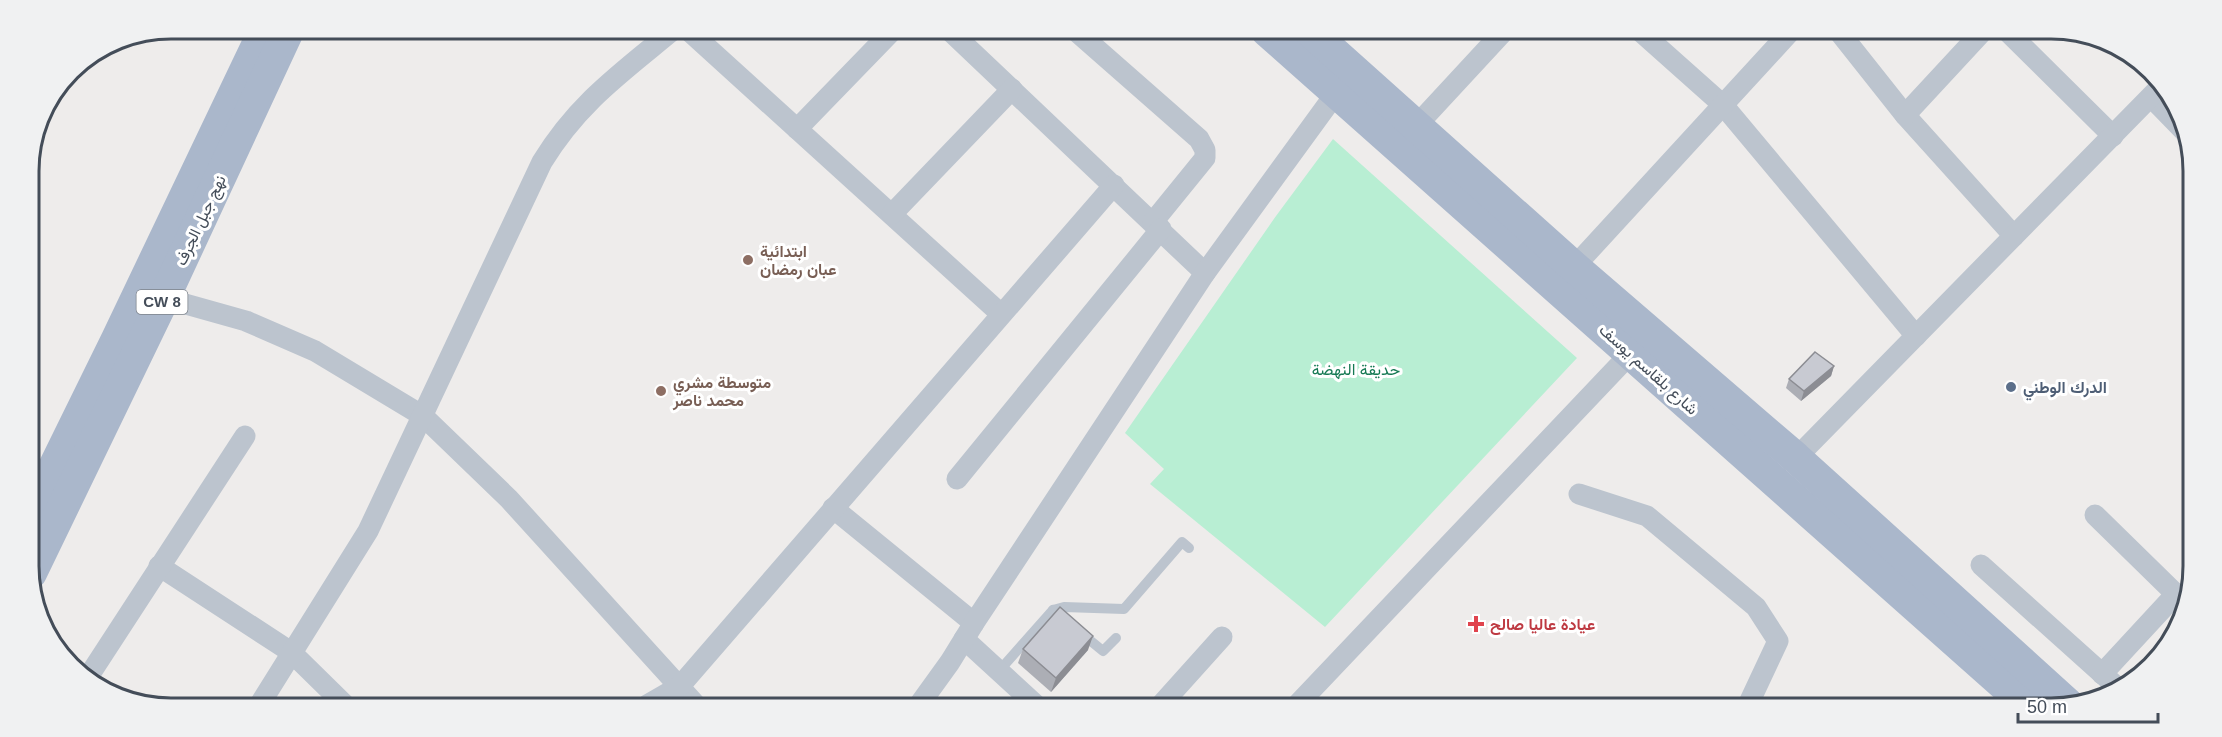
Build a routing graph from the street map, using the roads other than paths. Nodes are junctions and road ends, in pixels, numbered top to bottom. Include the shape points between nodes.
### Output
1 (260, 39) edge
2 (284, 39) edge
3 (662, 39) edge
4 (698, 39) edge
5 (884, 39) edge
6 (960, 39) edge
7 (1085, 39) edge
8 (1276, 39) edge
9 (1318, 39) edge
10 (1497, 39) edge
11 (1649, 39) edge
12 (1784, 39) edge
13 (1845, 39) edge
14 (1975, 39) edge
15 (2015, 39) edge
16 (1012, 88) junction
17 (2156, 92) edge
18 (1336, 93) junction
19 (1723, 105) junction
20 (1905, 115) junction
21 (1416, 126) junction
22 (797, 129) junction
23 (2113, 136) junction
24 (1114, 185) junction
25 (892, 214) junction
26 (1157, 225) junction
27 (2014, 236) junction
28 (1574, 267) junction
29 (1205, 273) junction
30 (164, 298) junction
31 (1001, 314) junction
32 (1916, 336) junction
33 (1631, 353) junction
34 (423, 416) junction
35 (245, 436) dead end
36 (1796, 458) junction
37 (957, 479) dead end
38 (1579, 494) dead end
39 (39, 498) edge
40 (833, 508) junction
41 (2095, 515) dead end
42 (1189, 548) dead end
43 (39, 556) edge
44 (1981, 565) dead end
45 (159, 566) junction
46 (2179, 598) edge
47 (2177, 605) edge
48 (1062, 617) junction
49 (969, 631) junction
50 (1222, 637) dead end
51 (1116, 638) dead end
52 (291, 652) junction
53 (92, 671) edge
54 (999, 671) junction
55 (2110, 680) edge
56 (680, 686) junction
57 (264, 698) edge
58 (338, 698) edge
59 (659, 698) edge
60 (690, 698) edge
61 (925, 698) edge
62 (1028, 698) edge
63 (1167, 698) edge
64 (1304, 698) edge
65 (1751, 698) edge
66 (2019, 698) edge
67 (2061, 698) edge

1 - 39 main road, نهج جبل الجرف / CW 8
2 - 30 main road, نهج جبل الجرف / CW 8
3 - 34 street via 592,96 553,143
4 - 22 street
5 - 22 street
6 - 16 street
7 - 26 street via 1199,140 1205,150 1205,158
8 - 18 main road, شارع بلقاسم يوسف
9 - 21 main road, شارع بلقاسم يوسف
10 - 21 street
11 - 19 street
12 - 19 street
13 - 20 street
14 - 20 street
15 - 23 street
16 - 24 street
16 - 25 street
17 - 23 street
18 - 29 street
18 - 33 main road, شارع بلقاسم يوسف
19 - 28 street
19 - 32 street
20 - 27 street
21 - 28 main road, شارع بلقاسم يوسف
22 - 25 street
23 - 27 street
24 - 26 street
24 - 31 street
25 - 31 street
26 - 29 street
26 - 37 street
27 - 32 street
28 - 36 main road, شارع بلقاسم يوسف
29 - 49 street
30 - 34 street via 246,321 315,351
30 - 43 main road, نهج جبل الجرف / CW 8
31 - 40 street
32 - 36 street
33 - 64 street
33 - 66 main road, شارع بلقاسم يوسف
34 - 52 street via 368,531
34 - 56 street via 509,499
35 - 45 street
36 - 67 main road, شارع بلقاسم يوسف
38 - 65 street via 1647,516 1756,607 1778,641
40 - 49 street
40 - 56 street
41 - 46 street
42 - 48 lane via 1182,542 1124,609 1064,607
44 - 55 street
45 - 52 street
45 - 53 street
47 - 55 street
48 - 51 lane via 1103,651
48 - 54 lane
49 - 54 street
49 - 61 street
50 - 63 street
52 - 57 street
52 - 58 street
54 - 62 street
56 - 59 street
56 - 60 street

